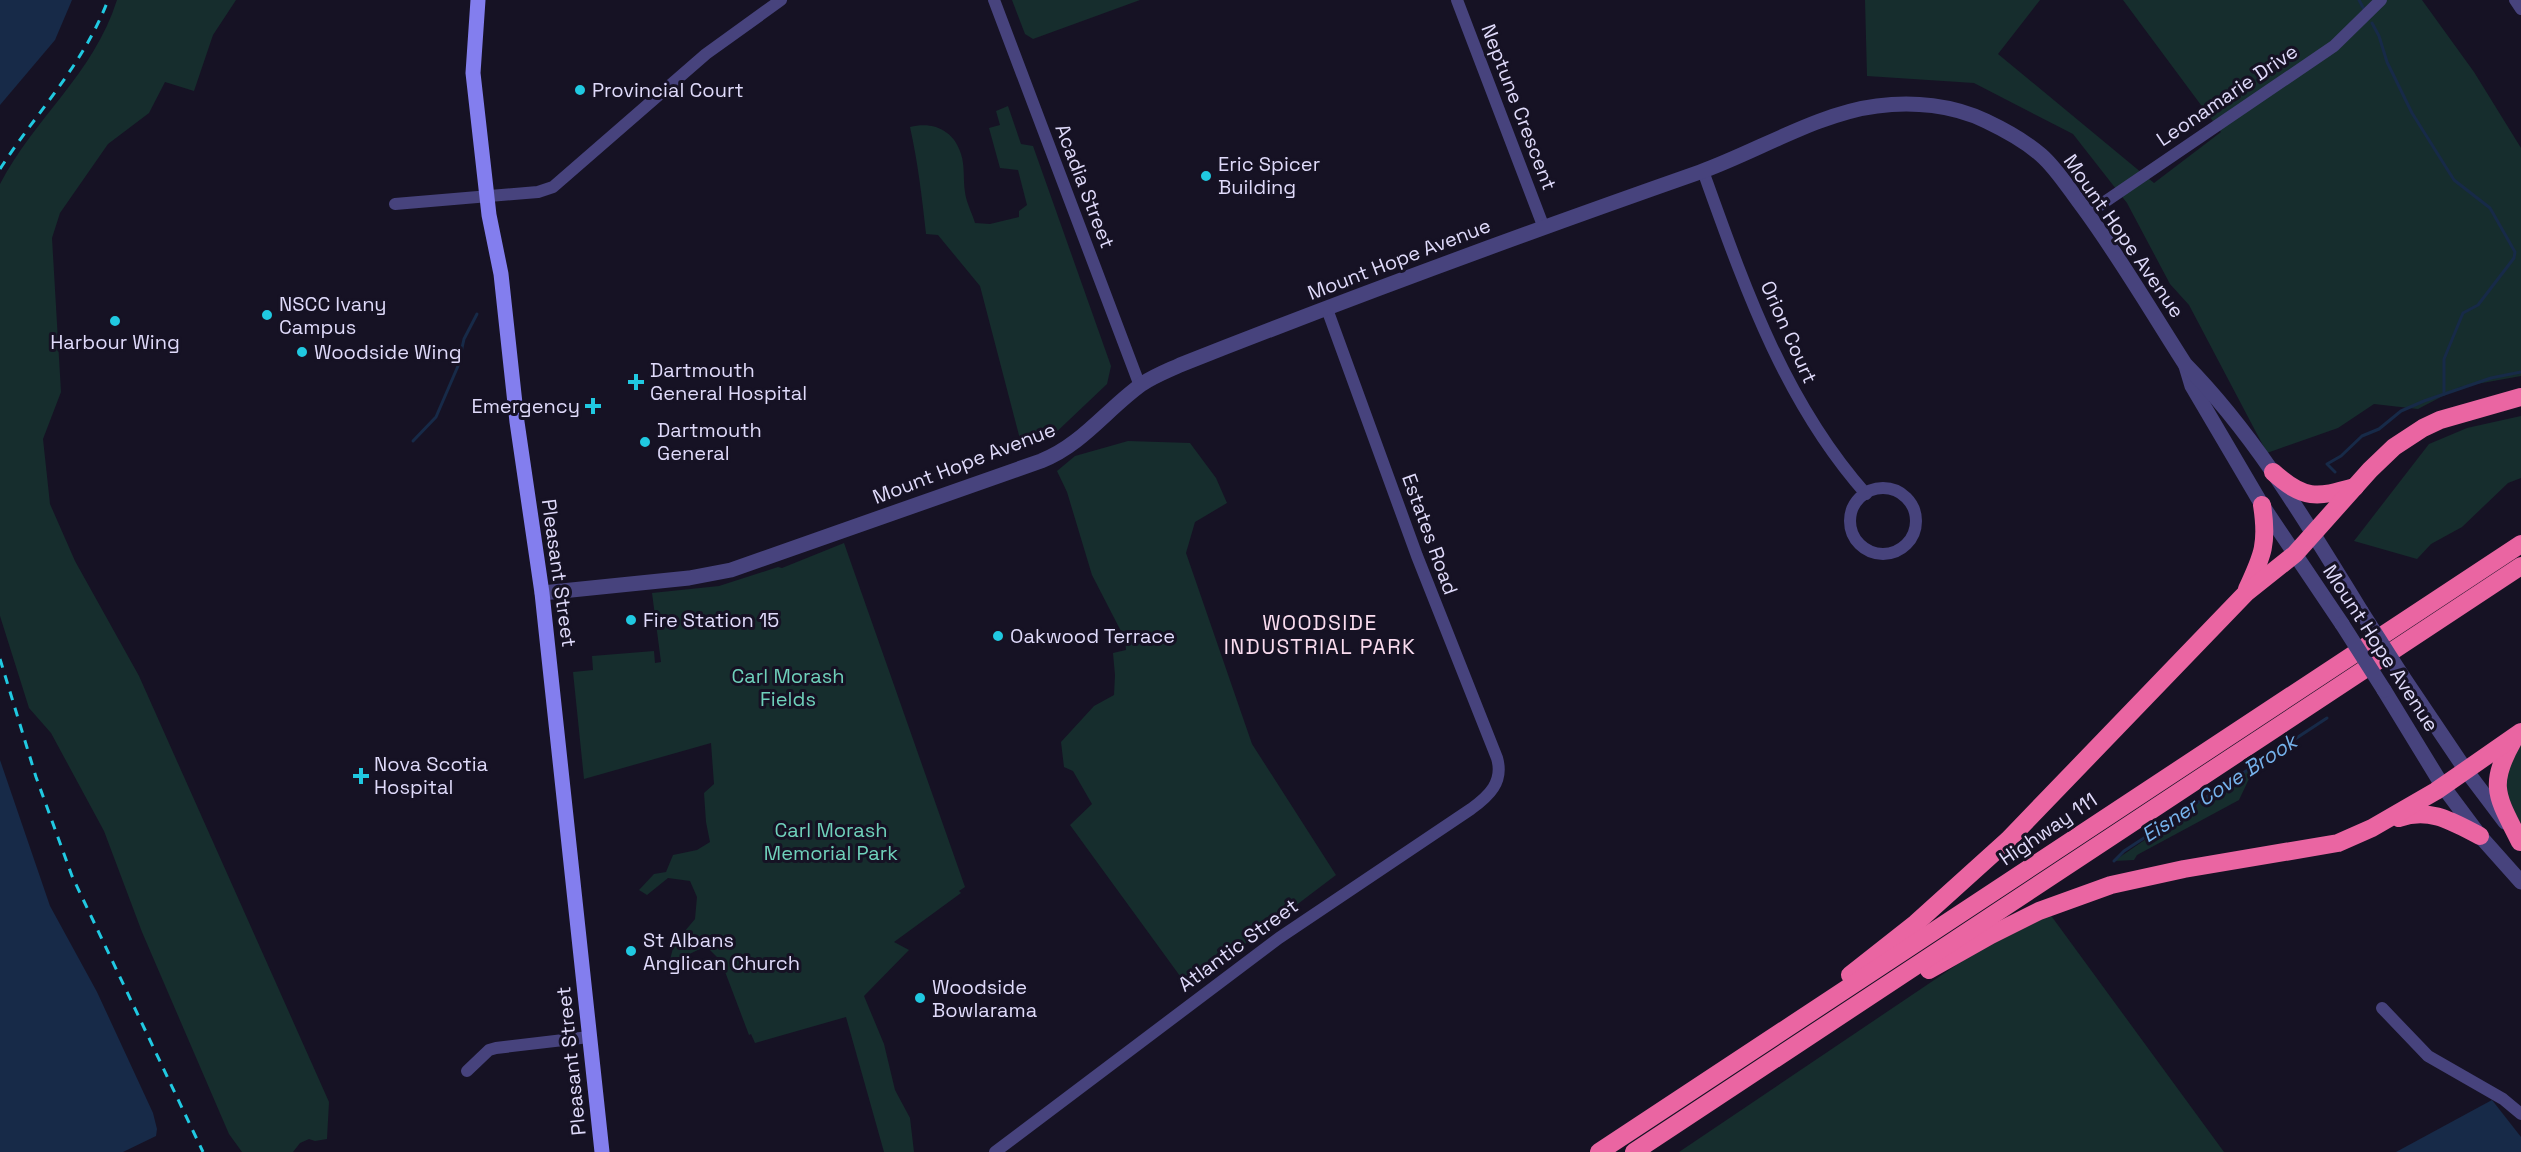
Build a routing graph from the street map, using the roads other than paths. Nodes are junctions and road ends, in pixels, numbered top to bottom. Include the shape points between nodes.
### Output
1 (478, 0) edge
2 (781, 0) edge
3 (994, 0) edge
4 (1457, 0) edge
5 (2381, 0) edge
6 (2515, 0) edge
7 (2521, 9) edge
8 (1703, 171) junction
9 (487, 196) junction
10 (395, 204) dead end
11 (2087, 214) junction
12 (1544, 228) junction
13 (1327, 309) junction
14 (2185, 363) junction
15 (1140, 386) junction
16 (2521, 397) edge
17 (2273, 472) junction
18 (2355, 487) junction
19 (1866, 494) junction
20 (2262, 505) junction
21 (2313, 534) junction
22 (2521, 544) edge
23 (2295, 554) junction
24 (2521, 566) edge
25 (542, 593) junction
26 (2246, 593) junction
27 (2518, 734) edge
28 (2465, 769) junction
29 (1499, 771) joint
30 (2442, 785) junction
31 (2372, 828) junction
32 (2480, 836) junction
33 (2520, 843) edge
34 (2521, 882) edge
35 (2382, 1008) dead end
36 (589, 1038) junction
37 (1727, 1068) junction
38 (467, 1071) dead end
39 (2521, 1114) edge
40 (602, 1152) edge
41 (994, 1152) edge
42 (1599, 1152) edge
43 (1634, 1152) edge

1 - 9 main road, Pleasant Street via 473,73
2 - 9 street via 706,54 553,187
3 - 15 street, Acadia Street
4 - 12 street, Neptune Crescent
5 - 11 street, Leonamarie Drive via 2334,46
6 - 7 street
8 - 11 street, Mount Hope Avenue via 1851,111 1896,104 1936,106 1984,119 2026,144 2042,156
8 - 12 street, Mount Hope Avenue
8 - 19 street, Orion Court via 1752,302 1797,399 1840,465
9 - 10 street
9 - 25 main road, Pleasant Street via 501,274
11 - 14 street, Mount Hope Avenue
12 - 13 street, Mount Hope Avenue
13 - 15 street, Mount Hope Avenue via 1180,365
13 - 29 street, Estates Road
14 - 17 street, Mount Hope Avenue
14 - 20 street, Mount Hope Avenue via 2192,386
15 - 25 street, Mount Hope Avenue via 1079,440 1054,456 747,565 689,578
16 - 18 highway via 2459,413 2423,428 2387,453
17 - 18 highway via 2291,488 2312,495
17 - 21 street, Mount Hope Avenue
18 - 21 highway
19 - 19 street via 1852,509 1850,520 1859,544 1882,554 1905,546 1916,525 1910,501 1887,488
20 - 23 street, Mount Hope Avenue
20 - 26 highway via 2264,548
21 - 23 highway
21 - 28 street, Mount Hope Avenue, bridge
22 - 37 highway, Highway 111
23 - 26 highway
23 - 30 street, Mount Hope Avenue, bridge
24 - 43 highway, Highway 111
25 - 36 main road, Pleasant Street
26 - 37 highway via 2033,815 1955,890 1779,1029 1744,1050
27 - 28 highway
27 - 33 highway via 2497,777 2500,801
28 - 30 highway
28 - 33 street, Mount Hope Avenue
29 - 41 street, Atlantic Street via 1494,788 1478,804 1279,938
30 - 31 highway
30 - 32 street, Mount Hope Avenue
31 - 32 highway via 2411,814 2435,814
31 - 43 highway via 2319,848 2135,879 2039,912 1943,962
32 - 34 street, Mount Hope Avenue
35 - 39 street via 2428,1056 2503,1099
36 - 38 street via 496,1048
36 - 40 main road, Pleasant Street
37 - 42 highway, Highway 111

